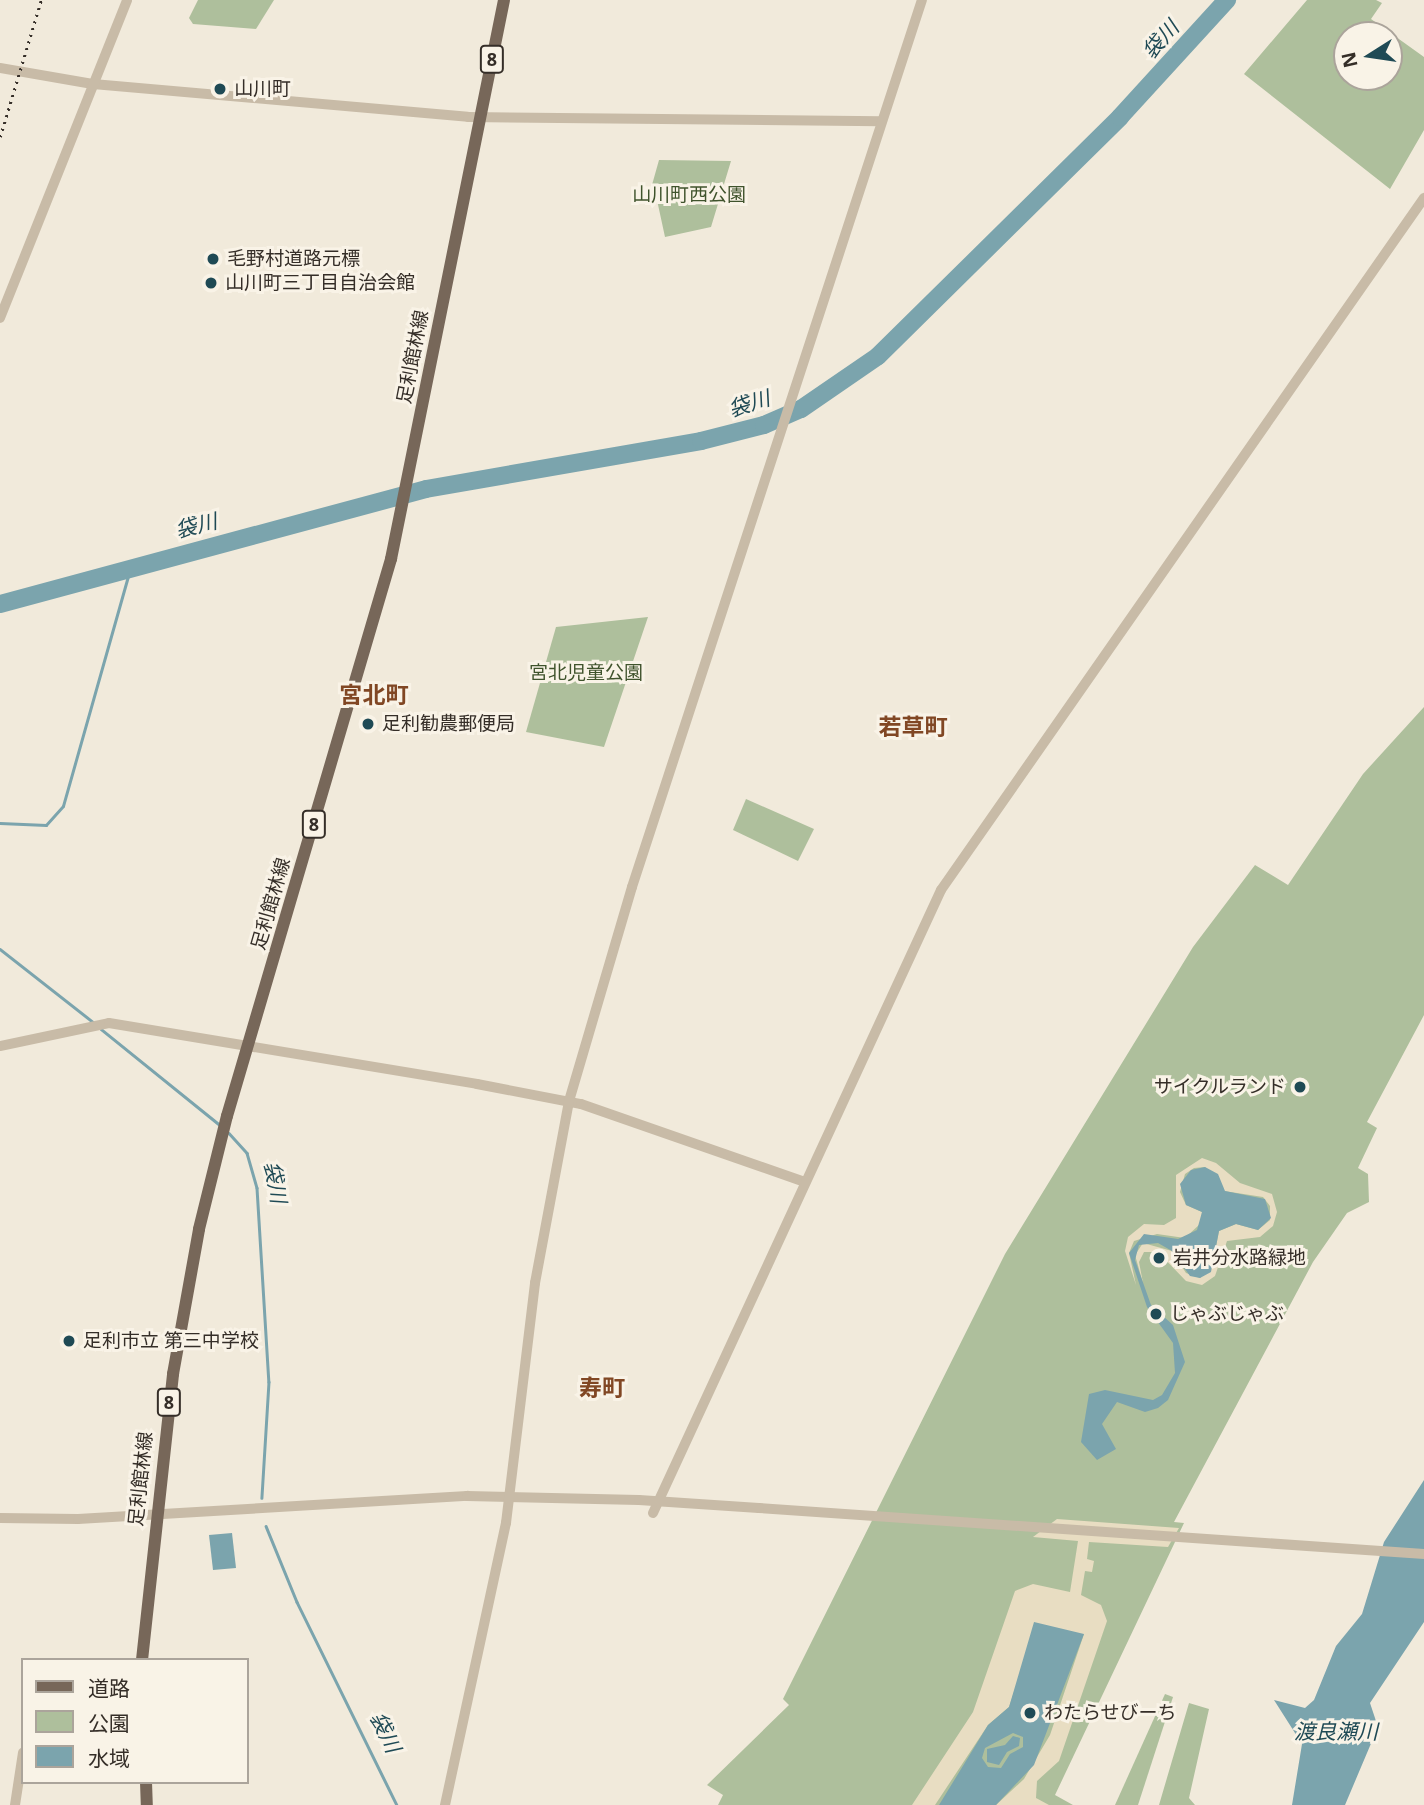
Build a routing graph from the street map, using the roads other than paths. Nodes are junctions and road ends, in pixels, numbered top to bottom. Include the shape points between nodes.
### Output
1 (127, 0) edge
2 (504, 0) edge
3 (922, 0) edge
4 (0, 68) edge
5 (93, 84) junction
6 (481, 117) junction
7 (881, 121) junction
8 (1424, 198) edge
9 (0, 318) edge
10 (0, 1046) edge
11 (248, 1048) junction
12 (569, 1101) junction
13 (805, 1182) junction
14 (510, 1496) junction
15 (653, 1513) dead end
16 (157, 1515) junction
17 (0, 1518) edge
18 (1424, 1554) edge
19 (142, 1658) edge
20 (21, 1765) edge
21 (146, 1784) edge
22 (15, 1805) edge
23 (148, 1805) edge
24 (446, 1805) edge

1 - 5 street
2 - 6 main road, 足利館林線 / 8
3 - 7 street
4 - 5 street
5 - 6 street
5 - 9 street
6 - 7 street
6 - 11 main road, 足利館林線 / 8 via 397,532
7 - 12 street via 772,450
8 - 13 street via 941,890
10 - 11 street via 109,1023
11 - 12 street
11 - 16 main road, 足利館林線 / 8 via 219,1144 183,1305
12 - 13 street
12 - 14 street via 535,1283
13 - 15 street
14 - 16 street
14 - 18 street, bridge via 639,1500
14 - 24 street
16 - 17 street
16 - 19 main road, 足利館林線 / 8
20 - 22 street
21 - 23 main road

